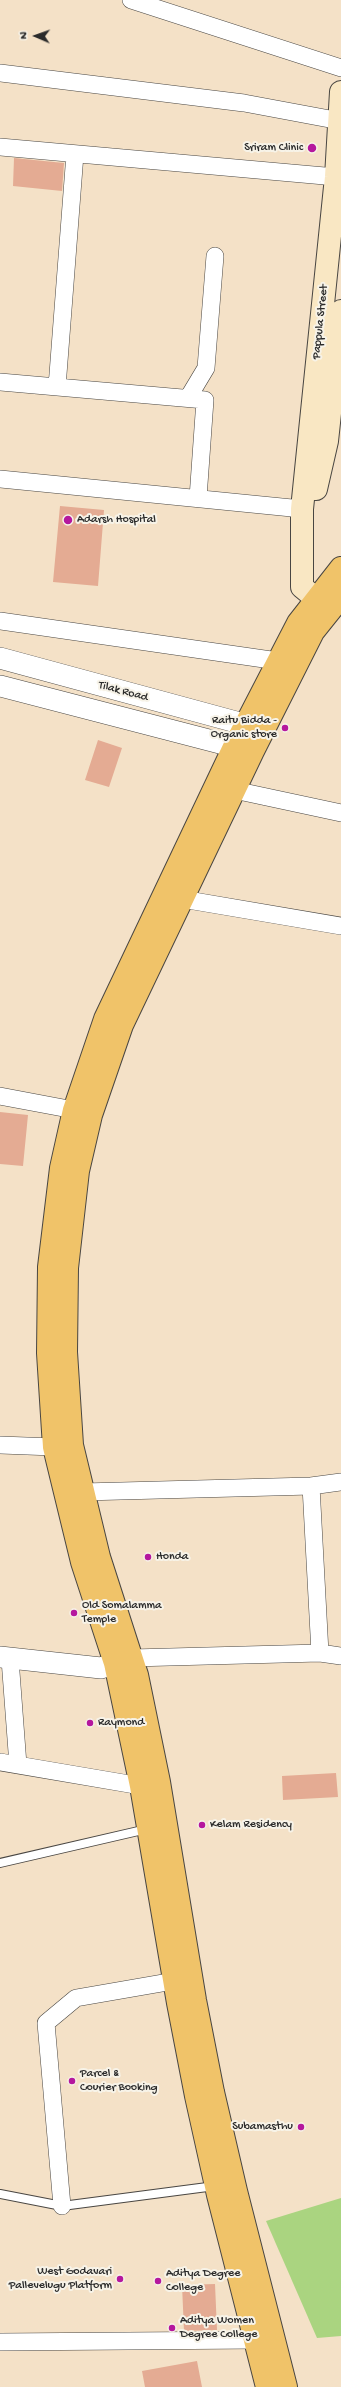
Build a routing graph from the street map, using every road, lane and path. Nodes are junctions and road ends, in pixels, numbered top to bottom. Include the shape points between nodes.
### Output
1 (131, 0) edge
2 (341, 68) edge
3 (0, 73) edge
4 (341, 92) edge
5 (340, 121) junction
6 (0, 147) edge
7 (75, 154) junction
8 (336, 177) junction
9 (215, 256) dead end
10 (341, 311) edge
11 (0, 382) edge
12 (57, 387) junction
13 (188, 398) junction
14 (0, 479) edge
15 (198, 498) junction
16 (302, 509) junction
17 (302, 553) junction
18 (341, 568) edge
19 (329, 602) edge
20 (0, 621) edge
21 (0, 658) edge
22 (278, 661) junction
23 (0, 686) edge
24 (255, 727) junction
25 (244, 748) junction
26 (234, 790) junction
27 (341, 813) edge
28 (182, 898) junction
29 (341, 926) edge
30 (0, 1096) edge
31 (74, 1110) junction
32 (0, 1445) edge
33 (54, 1448) junction
34 (341, 1482) edge
35 (311, 1486) junction
36 (83, 1492) junction
37 (320, 1653) junction
38 (341, 1656) edge
39 (5, 1658) edge
40 (124, 1660) junction
41 (0, 1762) edge
42 (18, 1766) junction
43 (141, 1786) junction
44 (148, 1829) junction
45 (0, 1863) edge
46 (174, 1981) junction
47 (216, 2186) junction
48 (0, 2194) edge
49 (62, 2206) junction
50 (255, 2340) junction
51 (0, 2342) edge
52 (266, 2387) edge
53 (286, 2387) edge

1 - 2 street
3 - 5 street via 244,103
4 - 5 main road, Pappula Street
5 - 8 main road, Pappula Street
6 - 7 street
7 - 8 street
7 - 12 street
8 - 16 main road, Pappula Street
9 - 13 street via 206,368
10 - 17 main road, Pappula Street via 327,441
11 - 12 street
12 - 13 street
13 - 15 street via 205,400
14 - 15 street
15 - 16 street
16 - 17 main road, Pappula Street
17 - 19 main road, Pappula Street via 302,587
18 - 19 main road
19 - 22 main road via 298,622
19 - 24 main road
20 - 22 street
21 - 24 street, Tilak Road
22 - 24 main road
23 - 25 street, Tilak Road
24 - 25 main road
25 - 26 main road
25 - 31 main road via 106,1018
26 - 27 street
26 - 28 main road
28 - 29 street
28 - 36 main road via 122,1025 92,1115 78,1172 67,1268 66,1352 72,1445
30 - 31 street
31 - 33 main road via 61,1168 49,1267 48,1353
32 - 33 street
33 - 40 main road via 82,1562
34 - 35 street
35 - 36 street
35 - 37 street
36 - 40 main road via 122,1631
37 - 38 street
37 - 40 street
39 - 40 street via 100,1668
39 - 42 street
40 - 43 main road
40 - 53 main road via 159,1782 195,2000 214,2092 236,2191
41 - 42 street
42 - 43 street
43 - 44 main road
44 - 45 lane
44 - 46 main road
46 - 47 main road
46 - 49 street via 76,1998 46,2023
47 - 49 lane
47 - 50 main road
48 - 49 lane
50 - 51 street
50 - 52 main road

